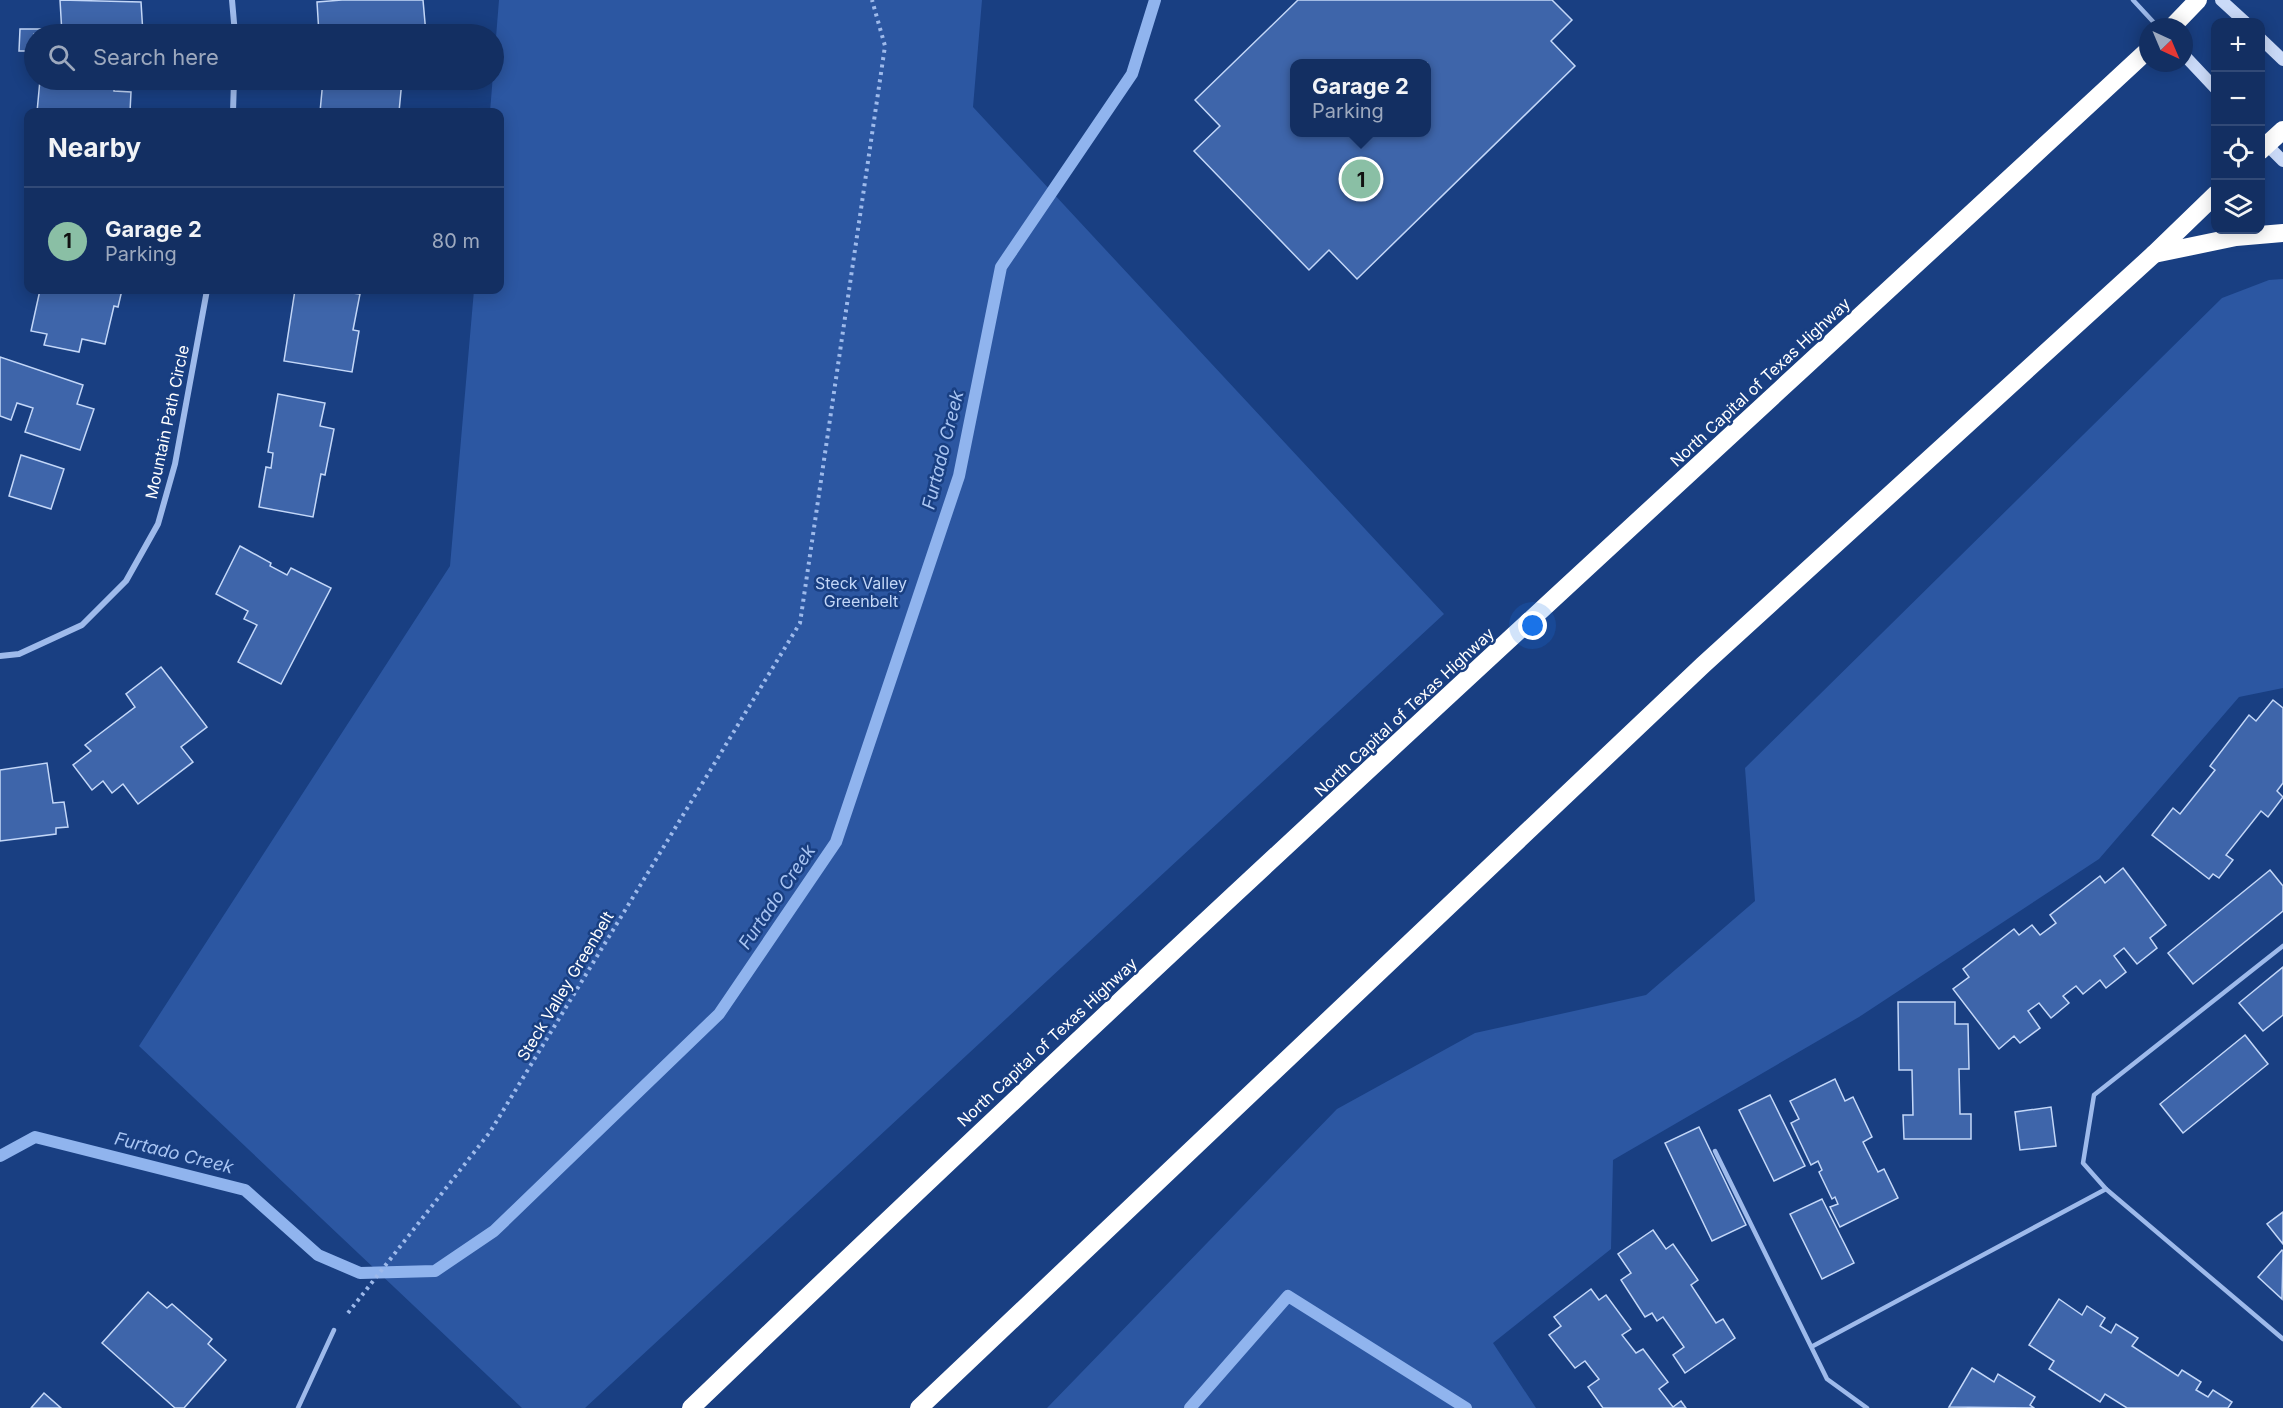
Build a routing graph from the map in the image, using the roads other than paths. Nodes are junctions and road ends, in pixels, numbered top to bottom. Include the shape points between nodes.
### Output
1 (232, 0) edge
2 (2133, 0) edge
3 (2198, 0) edge
4 (2221, 0) edge
5 (2150, 18) edge
6 (2181, 18) edge
7 (2241, 18) edge
8 (234, 24) edge
9 (2265, 43) edge
10 (2139, 58) edge
11 (2283, 60) edge
12 (2193, 65) edge
13 (2211, 84) edge
14 (234, 90) edge
15 (233, 108) edge
16 (2283, 129) edge
17 (2265, 142) edge
18 (2265, 146) edge
19 (2283, 161) edge
20 (2211, 199) edge
21 (2283, 233) edge
22 (2154, 254) junction
23 (206, 294) edge
24 (0, 656) edge
25 (2283, 946) edge
26 (1715, 1151) dead end
27 (2106, 1189) junction
28 (334, 1330) road end
29 (2283, 1339) edge
30 (1813, 1346) junction
31 (298, 1408) edge
32 (691, 1408) edge
33 (919, 1408) edge
34 (1866, 1408) edge

1 - 8 street
2 - 5 lane
3 - 6 highway
4 - 7 street
9 - 11 street
10 - 32 highway, North Capital of Texas Highway via 1101,1018
12 - 13 street
14 - 15 street
16 - 17 highway
18 - 19 street
20 - 22 highway
21 - 22 highway via 2236,237
22 - 33 highway via 1694,673
23 - 24 street, Mountain Path Circle via 175,464 158,524 126,581 82,625 19,654
25 - 27 lane via 2094,1095 2083,1163
26 - 30 lane
27 - 29 lane
27 - 30 lane
28 - 31 lane
30 - 34 lane via 1827,1379

